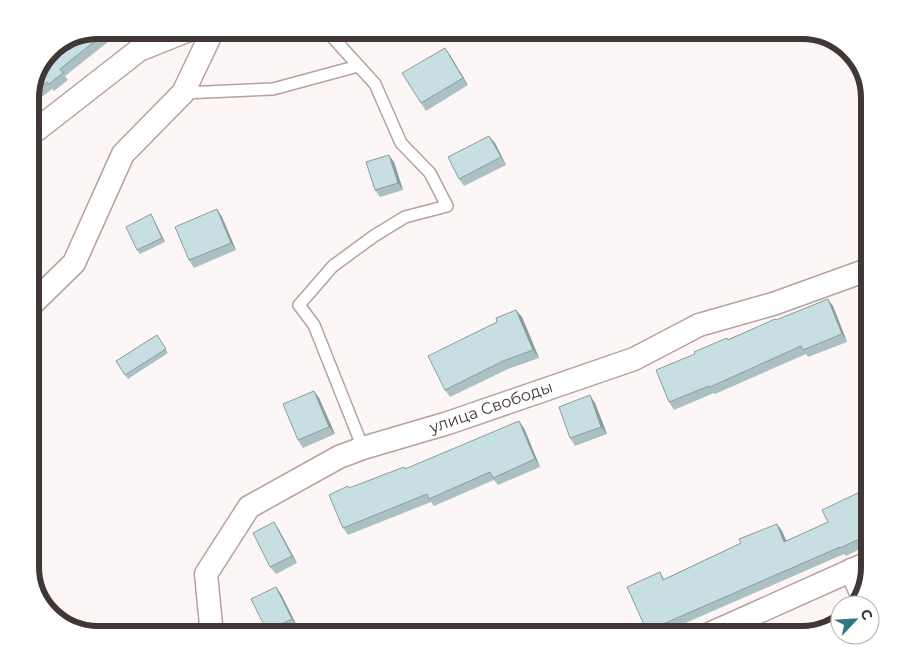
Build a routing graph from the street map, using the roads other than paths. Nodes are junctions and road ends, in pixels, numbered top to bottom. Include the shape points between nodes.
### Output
1 (166, 39) edge
2 (209, 39) edge
3 (334, 39) edge
4 (358, 66) junction
5 (183, 93) junction
6 (39, 128) edge
7 (861, 272) edge
8 (39, 297) edge
9 (363, 448) junction
10 (860, 566) edge
11 (211, 626) edge
12 (727, 626) edge

1 - 6 street via 139,50
2 - 5 street
3 - 4 lane
4 - 5 lane via 273,89
4 - 9 lane via 375,84 401,143 430,173 447,206 405,217 374,236 333,266 299,305 314,325
5 - 8 street via 123,154 74,263
7 - 9 street, улица Свободы via 773,304 699,324 634,359 448,423
9 - 11 street, улица Свободы via 339,457 249,507 206,574
10 - 12 street

